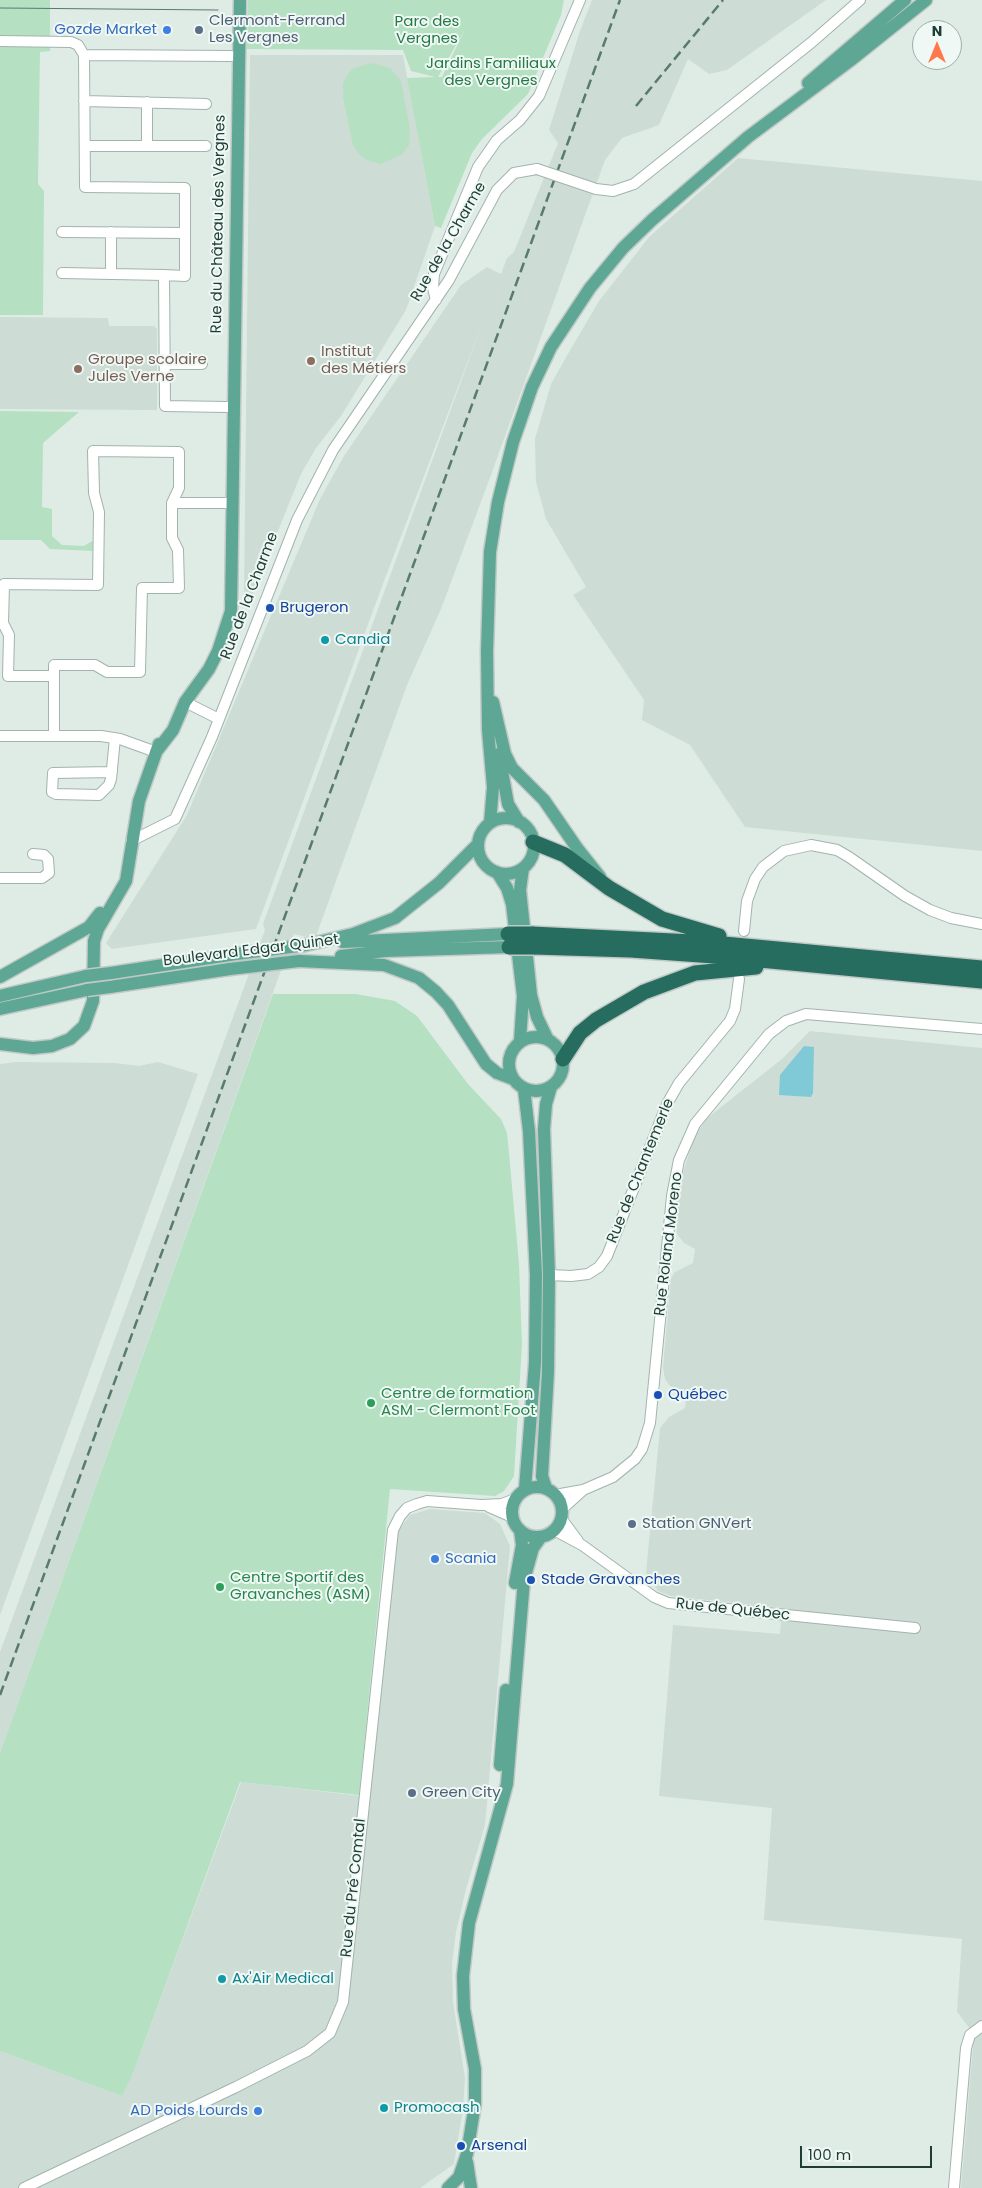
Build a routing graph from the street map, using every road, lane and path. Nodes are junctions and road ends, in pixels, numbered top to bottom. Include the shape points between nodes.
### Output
1 (232, 0) edge
2 (240, 0) edge
3 (580, 0) edge
4 (860, 0) edge
5 (905, 0) edge
6 (926, 0) edge
7 (0, 41) edge
8 (84, 55) junction
9 (231, 56) junction
10 (84, 101) junction
11 (147, 102) junction
12 (206, 104) dead end
13 (748, 137) junction
14 (147, 145) junction
15 (85, 146) junction
16 (206, 146) dead end
17 (62, 232) dead end
18 (111, 232) junction
19 (185, 233) junction
20 (62, 273) dead end
21 (111, 274) junction
22 (164, 275) junction
23 (436, 300) junction
24 (164, 364) junction
25 (202, 364) dead end
26 (227, 407) junction
27 (172, 503) junction
28 (230, 504) junction
29 (4, 676) edge
30 (54, 676) junction
31 (489, 688) junction
32 (185, 702) junction
33 (219, 719) junction
34 (0, 736) edge
35 (54, 736) junction
36 (115, 738) junction
37 (156, 752) junction
38 (112, 772) junction
39 (519, 822) junction
40 (490, 823) junction
41 (131, 841) junction
42 (533, 842) junction
43 (478, 844) junction
44 (33, 854) dead end
45 (127, 866) junction
46 (523, 868) junction
47 (497, 872) junction
48 (0, 878) edge
49 (609, 888) junction
50 (982, 924) edge
51 (744, 931) dead end
52 (508, 941) junction
53 (533, 941) junction
54 (306, 945) junction
55 (775, 948) junction
56 (299, 961) junction
57 (982, 968) edge
58 (870, 970) junction
59 (0, 977) edge
60 (738, 979) dead end
61 (982, 981) edge
62 (0, 996) edge
63 (0, 1010) edge
64 (982, 1029) edge
65 (546, 1038) junction
66 (520, 1041) junction
67 (0, 1044) edge
68 (563, 1059) junction
69 (513, 1079) junction
70 (550, 1087) junction
71 (524, 1088) junction
72 (548, 1275) junction
73 (525, 1489) junction
74 (583, 1490) junction
75 (551, 1491) junction
76 (515, 1499) junction
77 (481, 1505) junction
78 (562, 1514) junction
79 (512, 1517) junction
80 (520, 1530) junction
81 (554, 1530) junction
82 (541, 1536) junction
83 (582, 1545) junction
84 (915, 1628) dead end
85 (495, 1830) junction
86 (982, 2026) edge
87 (467, 2154) junction
88 (24, 2188) edge
89 (448, 2188) edge
90 (471, 2188) edge
91 (954, 2188) edge

1 - 9 main road, Rue du Château des Vergnes
2 - 28 main road, Rue du Château des Vergnes
3 - 23 street via 539,96 520,120 497,140 478,168 434,274
4 - 23 street, Rue de la Charme, bridge via 634,184 613,191 596,189 537,169 514,174 497,190
5 - 13 main road
6 - 13 main road
7 - 8 street via 72,42
8 - 9 street
8 - 10 street
9 - 26 main road, Rue du Château des Vergnes
10 - 11 street
10 - 15 street
11 - 12 street
11 - 14 street
13 - 31 main road via 682,192 623,248 577,305 550,347 523,412 498,502 487,600
14 - 15 street
14 - 16 street
15 - 19 street via 85,187 186,188
17 - 18 street
18 - 19 street
18 - 21 street
19 - 22 street via 185,276
20 - 21 street
21 - 22 street
22 - 24 street
23 - 33 street, Rue de la Charme via 333,450 297,520
24 - 25 street
24 - 26 street via 164,406
26 - 28 main road, Rue du Château des Vergnes
27 - 28 street
27 - 29 street via 179,488 179,452 93,452 94,493 99,512 98,585 4,584 3,623 9,635
27 - 30 street via 172,538 178,550 178,588 142,588 140,672 107,672 95,665 54,665
28 - 32 main road, Rue du Château des Vergnes via 226,628 209,669
29 - 30 street
30 - 35 street
31 - 39 main road via 508,804
31 - 40 main road via 488,730 493,787
31 - 49 main road via 505,754 512,768 544,800
32 - 33 street
32 - 37 main road, Rue du Château des Vergnes via 173,730
33 - 41 street, Rue de la Charme via 175,819
34 - 35 street
35 - 36 street
36 - 37 street
36 - 38 street
37 - 41 main road via 139,801
38 - 38 street via 109,785 99,795 52,792 54,773
39 - 40 main road via 504,818
39 - 42 main road via 531,834
40 - 43 main road
41 - 45 main road
42 - 46 main road via 532,856
42 - 49 highway via 565,855
43 - 47 main road via 482,862
43 - 54 main road via 439,883 395,918 353,934
44 - 48 street via 44,855 48,859 49,873 42,878
45 - 59 main road via 111,900 89,927
45 - 67 main road via 126,881 94,942 93,1001 84,1026 70,1039 52,1046 33,1048
46 - 47 main road via 506,874
46 - 65 main road via 520,896 531,995
47 - 66 main road via 512,904 523,996
49 - 55 highway via 662,919
50 - 51 street via 930,910 837,850 811,845 784,851 763,867 749,895
52 - 53 highway, bridge
52 - 54 main road
52 - 56 main road, Boulevard Edgar Quinet
53 - 55 highway via 661,939
53 - 58 highway
54 - 62 main road, Boulevard Edgar Quinet, bridge via 86,976
55 - 57 highway
56 - 63 main road, Boulevard Edgar Quinet, bridge via 87,990
56 - 69 main road via 384,965 419,978 448,1005 486,1064 497,1073
58 - 61 highway
58 - 68 highway via 756,968 695,973 644,992 596,1020 580,1033
60 - 72 street, Rue de Chantemerle via 730,1021 679,1082 667,1104 607,1256 599,1268 588,1274
64 - 74 street, Rue Roland Moreno via 806,1014 786,1021 768,1034 695,1124 680,1160 672,1196 647,1438 635,1460 624,1470
65 - 66 main road via 538,1036
65 - 68 main road via 554,1043
66 - 69 main road via 508,1063
68 - 70 main road via 561,1075
69 - 71 main road
70 - 71 main road via 542,1091
70 - 72 main road via 544,1130
71 - 73 main road via 536,1275 535,1363
72 - 75 main road via 548,1372 542,1476
73 - 75 main road via 539,1487
73 - 76 main road
74 - 75 street
74 - 78 street
75 - 78 main road
76 - 77 street, Rue du Pré Comtal via 502,1504
76 - 79 main road
77 - 79 street, Rue du Pré Comtal
77 - 88 street, Rue du Pré Comtal via 417,1504 407,1508 393,1530 343,2002 330,2033 307,2051 236,2087
78 - 81 main road
78 - 83 street, Rue de Québec
79 - 80 main road
80 - 82 main road
80 - 85 main road via 522,1545 515,1585
81 - 82 main road
81 - 83 street, Rue de Québec
82 - 85 main road via 533,1548 524,1580 506,1784
83 - 84 street, Rue de Québec via 668,1604
85 - 87 main road via 468,1923 463,1976 464,2009 475,2078 475,2104
86 - 91 street via 970,2036 966,2048
87 - 89 main road via 459,2177
87 - 90 main road

